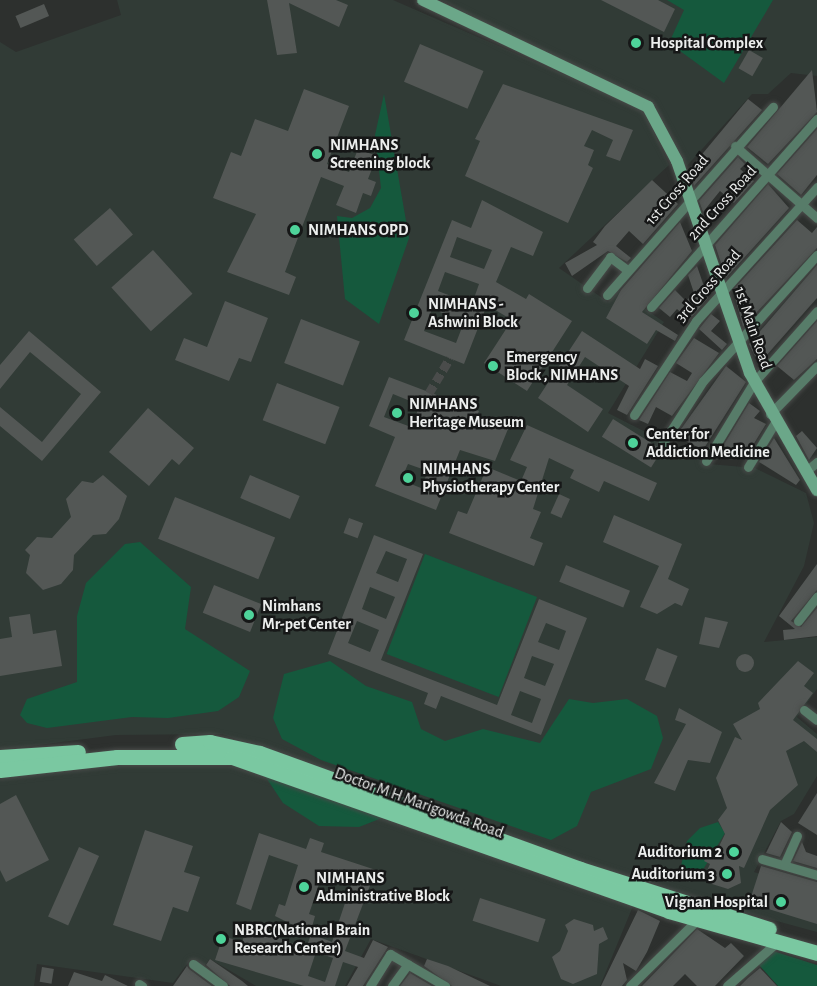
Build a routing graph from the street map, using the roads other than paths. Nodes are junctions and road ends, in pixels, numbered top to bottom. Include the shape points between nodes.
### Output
1 (413, 0) edge
2 (423, 0) edge
3 (773, 107) dead end
4 (817, 119) edge
5 (735, 146) junction
6 (676, 168) junction
7 (767, 174) junction
8 (817, 187) edge
9 (688, 201) junction
10 (802, 204) junction
11 (817, 218) edge
12 (704, 245) junction
13 (817, 255) edge
14 (627, 270) junction
15 (587, 288) dead end
16 (723, 292) junction
17 (607, 295) dead end
18 (651, 307) dead end
19 (817, 311) edge
20 (738, 340) junction
21 (817, 366) edge
22 (754, 382) junction
23 (634, 414) dead end
24 (772, 419) junction
25 (663, 443) dead end
26 (706, 461) dead end
27 (817, 462) edge
28 (748, 468) dead end
29 (805, 472) junction
30 (817, 490) edge
31 (817, 597) edge
32 (798, 621) dead end
33 (804, 710) dead end
34 (817, 720) edge
35 (0, 757) edge
36 (0, 770) edge
37 (797, 836) dead end
38 (762, 859) dead end
39 (784, 865) junction
40 (817, 875) edge
41 (697, 920) junction
42 (777, 942) junction
43 (817, 943) edge
44 (817, 953) edge
45 (193, 964) dead end
46 (408, 964) junction
47 (433, 983) edge
48 (223, 986) edge
49 (370, 986) edge
50 (392, 986) edge
51 (445, 986) edge
52 (630, 986) edge
53 (727, 986) edge

1 - 6 street via 640,104
2 - 6 street via 642,101 657,119
3 - 5 street, 1st Cross Road
4 - 7 street, 2nd Cross Road
5 - 7 street
5 - 9 street, 1st Cross Road
6 - 9 street, 1st Main Road
7 - 10 street
7 - 12 street, 2nd Cross Road
8 - 10 street, 3rd Cross Road
9 - 12 street, 1st Main Road
9 - 14 street, 1st Cross Road
10 - 11 street
10 - 16 street, 3rd Cross Road
12 - 16 street, 1st Main Road
12 - 18 street, 2nd Cross Road
13 - 20 street
14 - 15 street via 610,257
14 - 17 street, 1st Cross Road
16 - 20 street, 1st Main Road
16 - 23 street, 3rd Cross Road via 679,343
19 - 22 street
20 - 22 street, 1st Main Road
20 - 25 street
21 - 24 street
22 - 24 street, 1st Main Road
22 - 26 street
24 - 28 street
24 - 29 street, 1st Main Road
27 - 29 street
29 - 30 street, 1st Main Road
31 - 32 street
33 - 34 street
35 - 43 main road, Doctor M H Marigowda Road via 210,742 232,745 673,901
36 - 41 main road, Doctor M H Marigowda Road via 117,757 232,757
37 - 39 street
38 - 39 street
39 - 40 street
41 - 42 main road, Doctor M H Marigowda Road
41 - 52 street
42 - 44 main road, Doctor M H Marigowda Road
42 - 53 street
45 - 48 street
46 - 47 street
46 - 49 street via 390,954
46 - 50 street
47 - 51 street

